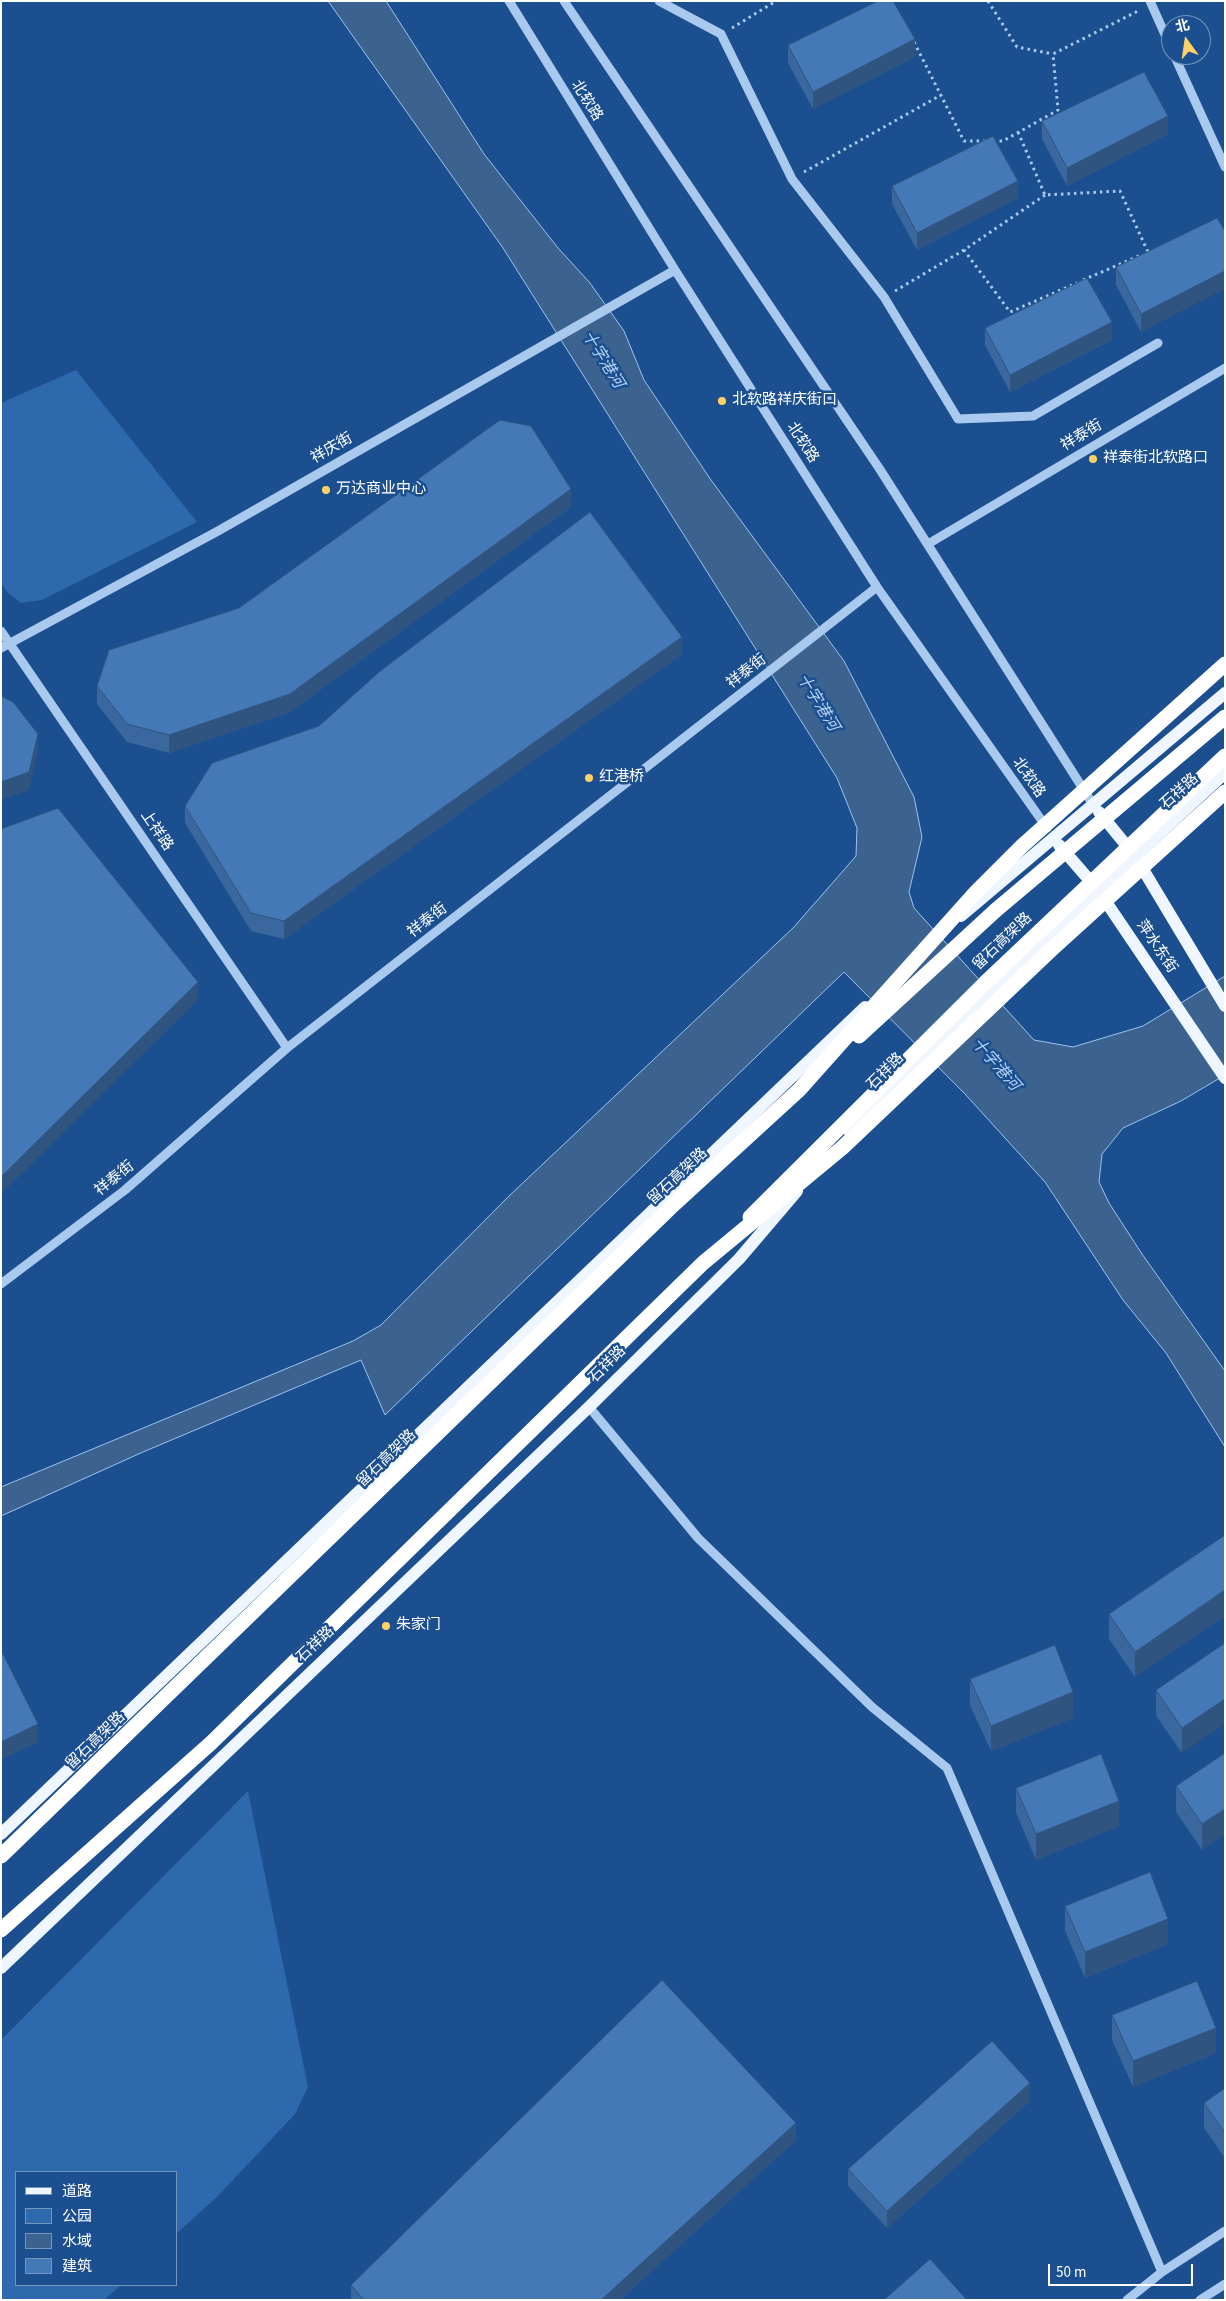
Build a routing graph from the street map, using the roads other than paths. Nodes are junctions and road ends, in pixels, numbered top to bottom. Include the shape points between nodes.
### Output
1 (509, 1) edge
2 (564, 1) edge
3 (659, 1) edge
4 (1151, 3) edge
5 (1161, 26) edge
6 (1179, 65) edge
7 (1225, 167) edge
8 (675, 270) junction
9 (1158, 343) dead end
10 (1225, 368) edge
11 (928, 544) junction
12 (877, 587) junction
13 (1, 631) edge
14 (11, 645) junction
15 (1, 648) edge
16 (1225, 664) edge
17 (1225, 694) edge
18 (1225, 717) edge
19 (1225, 756) edge
20 (1225, 773) edge
21 (1225, 792) edge
22 (1094, 806) junction
23 (1055, 839) junction
24 (1135, 856) junction
25 (1098, 890) junction
26 (1225, 1006) edge
27 (287, 1048) junction
28 (1225, 1078) edge
29 (799, 1090) junction
30 (704, 1263) junction
31 (1, 1284) edge
32 (589, 1407) junction
33 (1, 1834) edge
34 (1, 1856) edge
35 (1, 1930) edge
36 (1, 1968) edge
37 (1225, 2231) edge
38 (1162, 2272) junction
39 (1225, 2284) edge
40 (1126, 2300) edge
41 (1200, 2300) edge

1 - 8 street, 北软路
2 - 11 street
3 - 9 street via 721,34 792,179 884,297 958,419 1033,416
4 - 5 street
6 - 7 street
8 - 12 street, 北软路
8 - 14 street, 祥庆街 via 218,531
10 - 11 street, 祥泰街
11 - 22 street
12 - 23 street, 北软路
12 - 27 street, 祥泰街
13 - 14 street, 上祥路
14 - 15 street, 祥庆街
14 - 27 street, 上祥路
16 - 29 highway, 留石高架路, bridge via 1022,846 976,892
17 - 22 main road
18 - 29 highway, 留石高架路, bridge via 996,910
19 - 30 highway, 留石高架路, bridge via 986,982
20 - 24 main road, 石祥路
21 - 30 highway, 留石高架路, bridge via 1053,948 842,1148
22 - 23 main road
22 - 24 main road, 萍水东街
23 - 25 main road, 萍水东街
23 - 33 main road, bridge via 953,923
24 - 25 main road, 石祥路
24 - 26 main road, 萍水东街
25 - 28 main road, 萍水东街
25 - 32 main road, 石祥路 via 840,1140 739,1259
27 - 31 street, 祥泰街 via 125,1190
29 - 34 highway, 留石高架路 via 670,1208
30 - 35 highway, 留石高架路, bridge via 218,1736
32 - 36 main road, 石祥路
32 - 38 street via 698,1538 872,1707 947,1768
37 - 38 street
38 - 40 street
39 - 41 street

